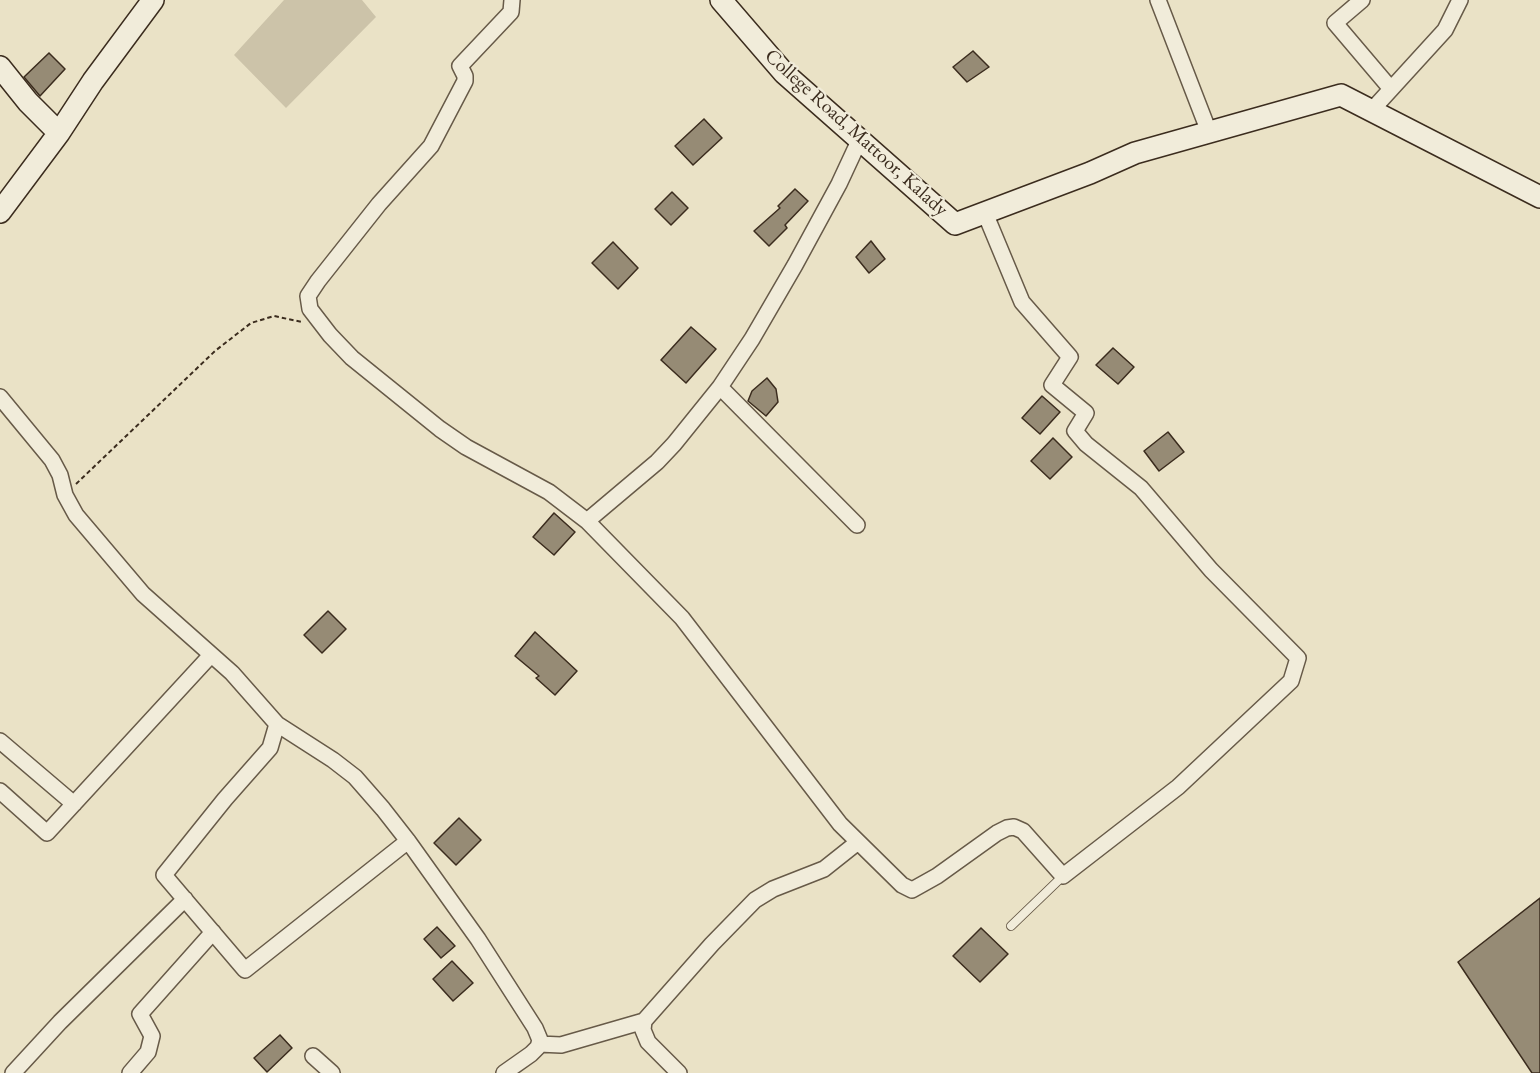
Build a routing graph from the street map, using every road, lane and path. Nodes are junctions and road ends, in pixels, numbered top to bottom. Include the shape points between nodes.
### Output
1 (153, 0) edge
2 (512, 0) edge
3 (721, 0) edge
4 (1158, 0) edge
5 (1362, 0) edge
6 (1460, 0) edge
7 (0, 67) edge
8 (1391, 89) junction
9 (1372, 110) junction
10 (1209, 132) junction
11 (59, 133) junction
12 (859, 141) junction
13 (1540, 197) edge
14 (0, 212) edge
15 (986, 213) junction
16 (311, 320) dead end
17 (720, 387) junction
18 (0, 397) edge
19 (65, 495) junction
20 (587, 521) junction
21 (857, 525) dead end
22 (211, 655) junction
23 (277, 724) junction
24 (0, 741) edge
25 (0, 791) edge
26 (74, 804) junction
27 (408, 842) junction
28 (858, 842) junction
29 (1063, 876) junction
30 (185, 899) junction
31 (1011, 926) dead end
32 (213, 932) junction
33 (644, 1021) junction
34 (539, 1044) junction
35 (313, 1056) dead end
36 (13, 1073) edge
37 (130, 1073) edge
38 (333, 1073) edge
39 (504, 1073) edge
40 (679, 1073) edge

1 - 11 street
2 - 20 street via 511,12 460,66 465,81 431,146 341,250 308,296 308,304 352,358 425,418 466,447 549,492
3 - 12 street, College Road, Mattoor, Kalady via 784,73
4 - 10 street
5 - 8 street via 1335,23
6 - 8 street via 1445,30
7 - 11 street
8 - 9 street
9 - 10 street, College Road, Mattoor, Kalady via 1341,95
9 - 13 street, College Road, Mattoor, Kalady
10 - 15 street, College Road, Mattoor, Kalady via 1135,153
11 - 14 street
12 - 15 street, College Road, Mattoor, Kalady via 955,224
12 - 17 street via 789,274
15 - 29 street via 1022,302 1070,357 1052,385 1086,413 1075,431 1141,488 1211,570 1298,658 1290,681 1178,787
16 - 19 path via 300,322 274,316 251,323 215,351
17 - 20 street via 657,462
17 - 21 street
18 - 19 street via 52,460
19 - 22 street via 76,515 143,594
20 - 28 street via 682,618 840,824
22 - 23 street
22 - 26 street
23 - 27 street via 355,777
23 - 30 street via 270,748 164,875
24 - 26 street
25 - 26 street via 47,833
27 - 32 street via 245,970
27 - 34 street via 505,979 535,1028
28 - 29 street via 912,890 997,833 1014,827 1023,831
28 - 33 street via 818,872 755,900
29 - 31 lane
30 - 32 street
30 - 36 street
32 - 37 street via 140,1014 152,1035 148,1052
33 - 34 street via 561,1045
33 - 40 street via 642,1030 648,1042
34 - 39 street
35 - 38 street

